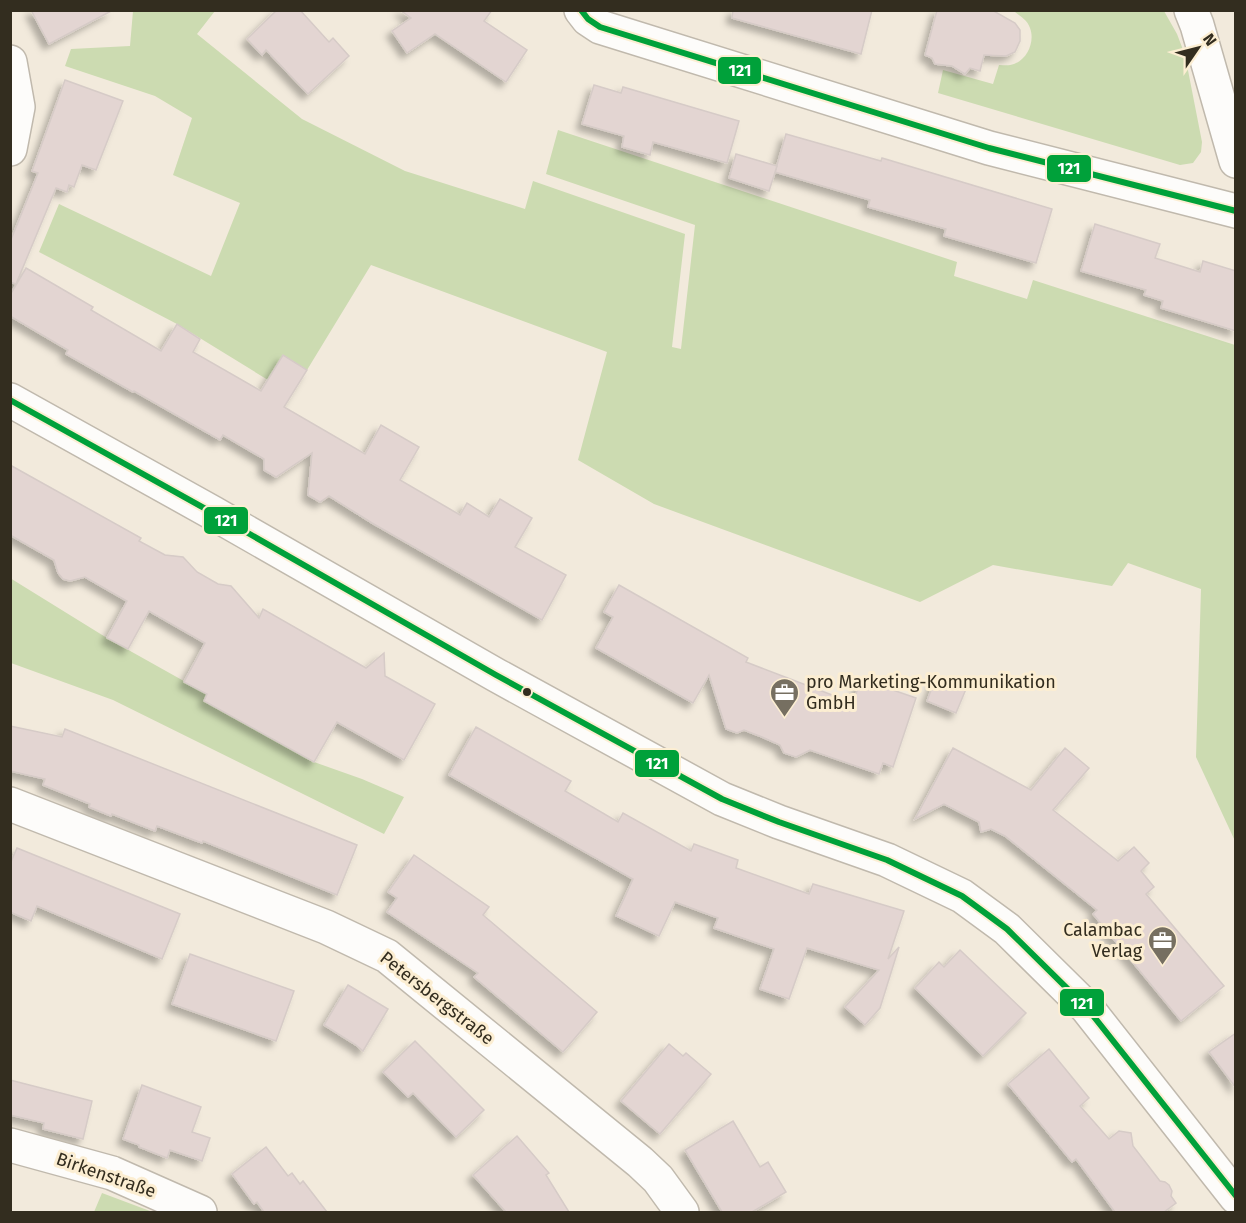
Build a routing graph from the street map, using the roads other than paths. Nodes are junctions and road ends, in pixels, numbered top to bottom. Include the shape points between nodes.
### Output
1 (581, 10) edge
2 (1191, 10) edge
3 (10, 62) edge
4 (10, 149) edge
5 (1236, 161) edge
6 (1236, 212) edge
7 (10, 400) edge
8 (10, 804) edge
9 (10, 1144) edge
10 (1236, 1197) edge
11 (200, 1212) edge
12 (682, 1212) edge

1 - 6 street via 588,19 608,30 874,114
2 - 5 street
3 - 4 street via 18,107
7 - 10 street via 722,799 887,860 962,896 1007,929 1087,1008
8 - 12 street, Petersbergstraße via 327,927 387,956 640,1162
9 - 11 street, Birkenstraße via 112,1173

